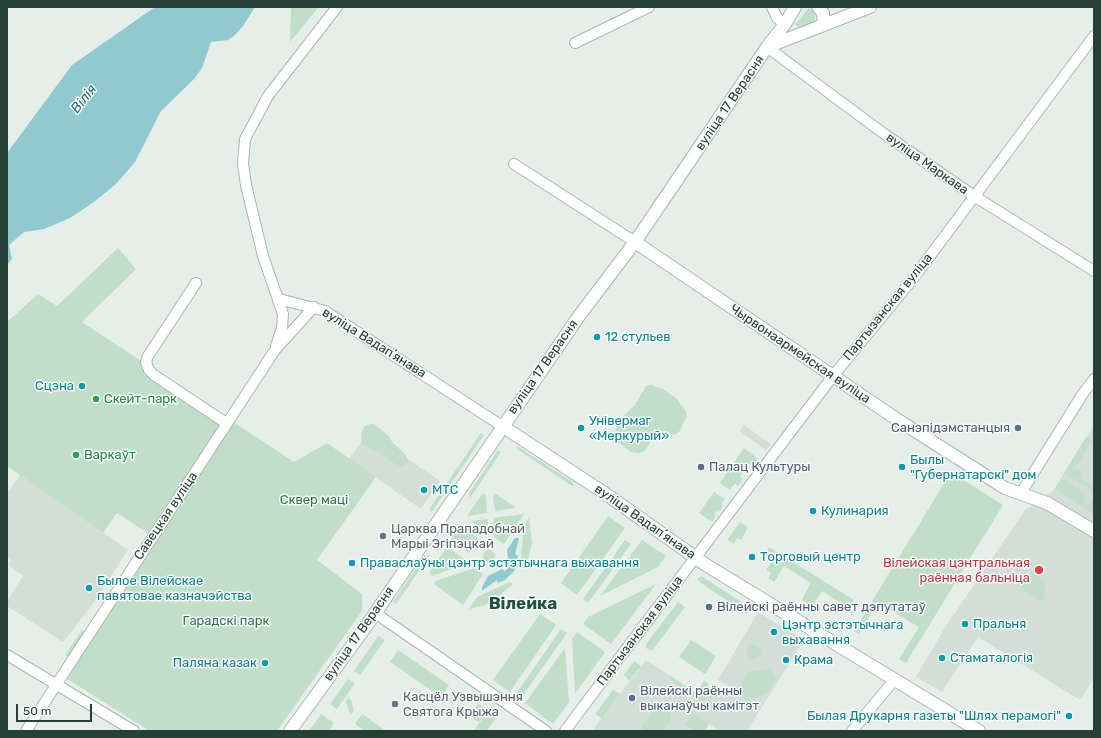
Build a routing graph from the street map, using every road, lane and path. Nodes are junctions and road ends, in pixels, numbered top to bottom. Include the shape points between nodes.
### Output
1 (337, 7) edge
2 (649, 7) edge
3 (772, 7) edge
4 (795, 7) edge
5 (818, 7) edge
6 (870, 7) edge
7 (786, 24) junction
8 (824, 25) junction
9 (1094, 36) edge
10 (574, 43) dead end
11 (767, 47) junction
12 (514, 164) dead end
13 (974, 196) junction
14 (635, 242) junction
15 (1094, 271) edge
16 (196, 283) dead end
17 (279, 299) junction
18 (314, 307) junction
19 (275, 350) junction
20 (833, 376) junction
21 (1094, 378) edge
22 (226, 423) junction
23 (502, 426) junction
24 (1021, 493) junction
25 (1094, 530) edge
26 (696, 557) junction
27 (375, 612) junction
28 (7, 655) edge
29 (895, 679) junction
30 (56, 684) junction
31 (26, 731) edge
32 (134, 731) edge
33 (290, 731) edge
34 (546, 731) edge
35 (566, 731) edge
36 (852, 731) edge
37 (979, 731) edge

1 - 17 street via 268,96 245,139 243,164 246,185 263,256
2 - 10 street
3 - 7 street via 777,18
4 - 7 street, вуліца 17 Верасня
5 - 8 street
6 - 8 street
7 - 11 street, вуліца 17 Верасня
8 - 11 street
9 - 13 street, Партызанская вуліца
11 - 13 street, вуліца Маркава via 883,133
11 - 14 street, вуліца 17 Верасня
12 - 14 street, Чырвонаармейская вуліца
13 - 15 street, вуліца Маркава
13 - 20 street, Партызанская вуліца via 912,280
14 - 20 street, Чырвонаармейская вуліца
14 - 23 street, вуліца 17 Верасня via 579,316
16 - 22 street via 146,362 154,375
17 - 18 street, вуліца Вадапʼянава
17 - 19 street via 283,314
18 - 19 street, Савецкая вуліца
18 - 23 street, вуліца Вадапʼянава via 337,318
19 - 22 street, Савецкая вуліца
20 - 24 street, Чырвонаармейская вуліца via 1005,488
20 - 26 street, Партызанская вуліца
21 - 24 street
22 - 30 street, Савецкая вуліца
23 - 26 street, вуліца Вадапʼянава
23 - 27 street, вуліца 17 Верасня
24 - 25 street, Чырвонаармейская вуліца via 1047,503
26 - 29 street, вуліца Вадапʼянава via 760,599
26 - 35 street, Партызанская вуліца
27 - 33 street, вуліца 17 Верасня
27 - 34 street
28 - 30 street
29 - 36 street
29 - 37 street, вуліца Вадапʼянава
30 - 31 street, Савецкая вуліца
30 - 32 street

